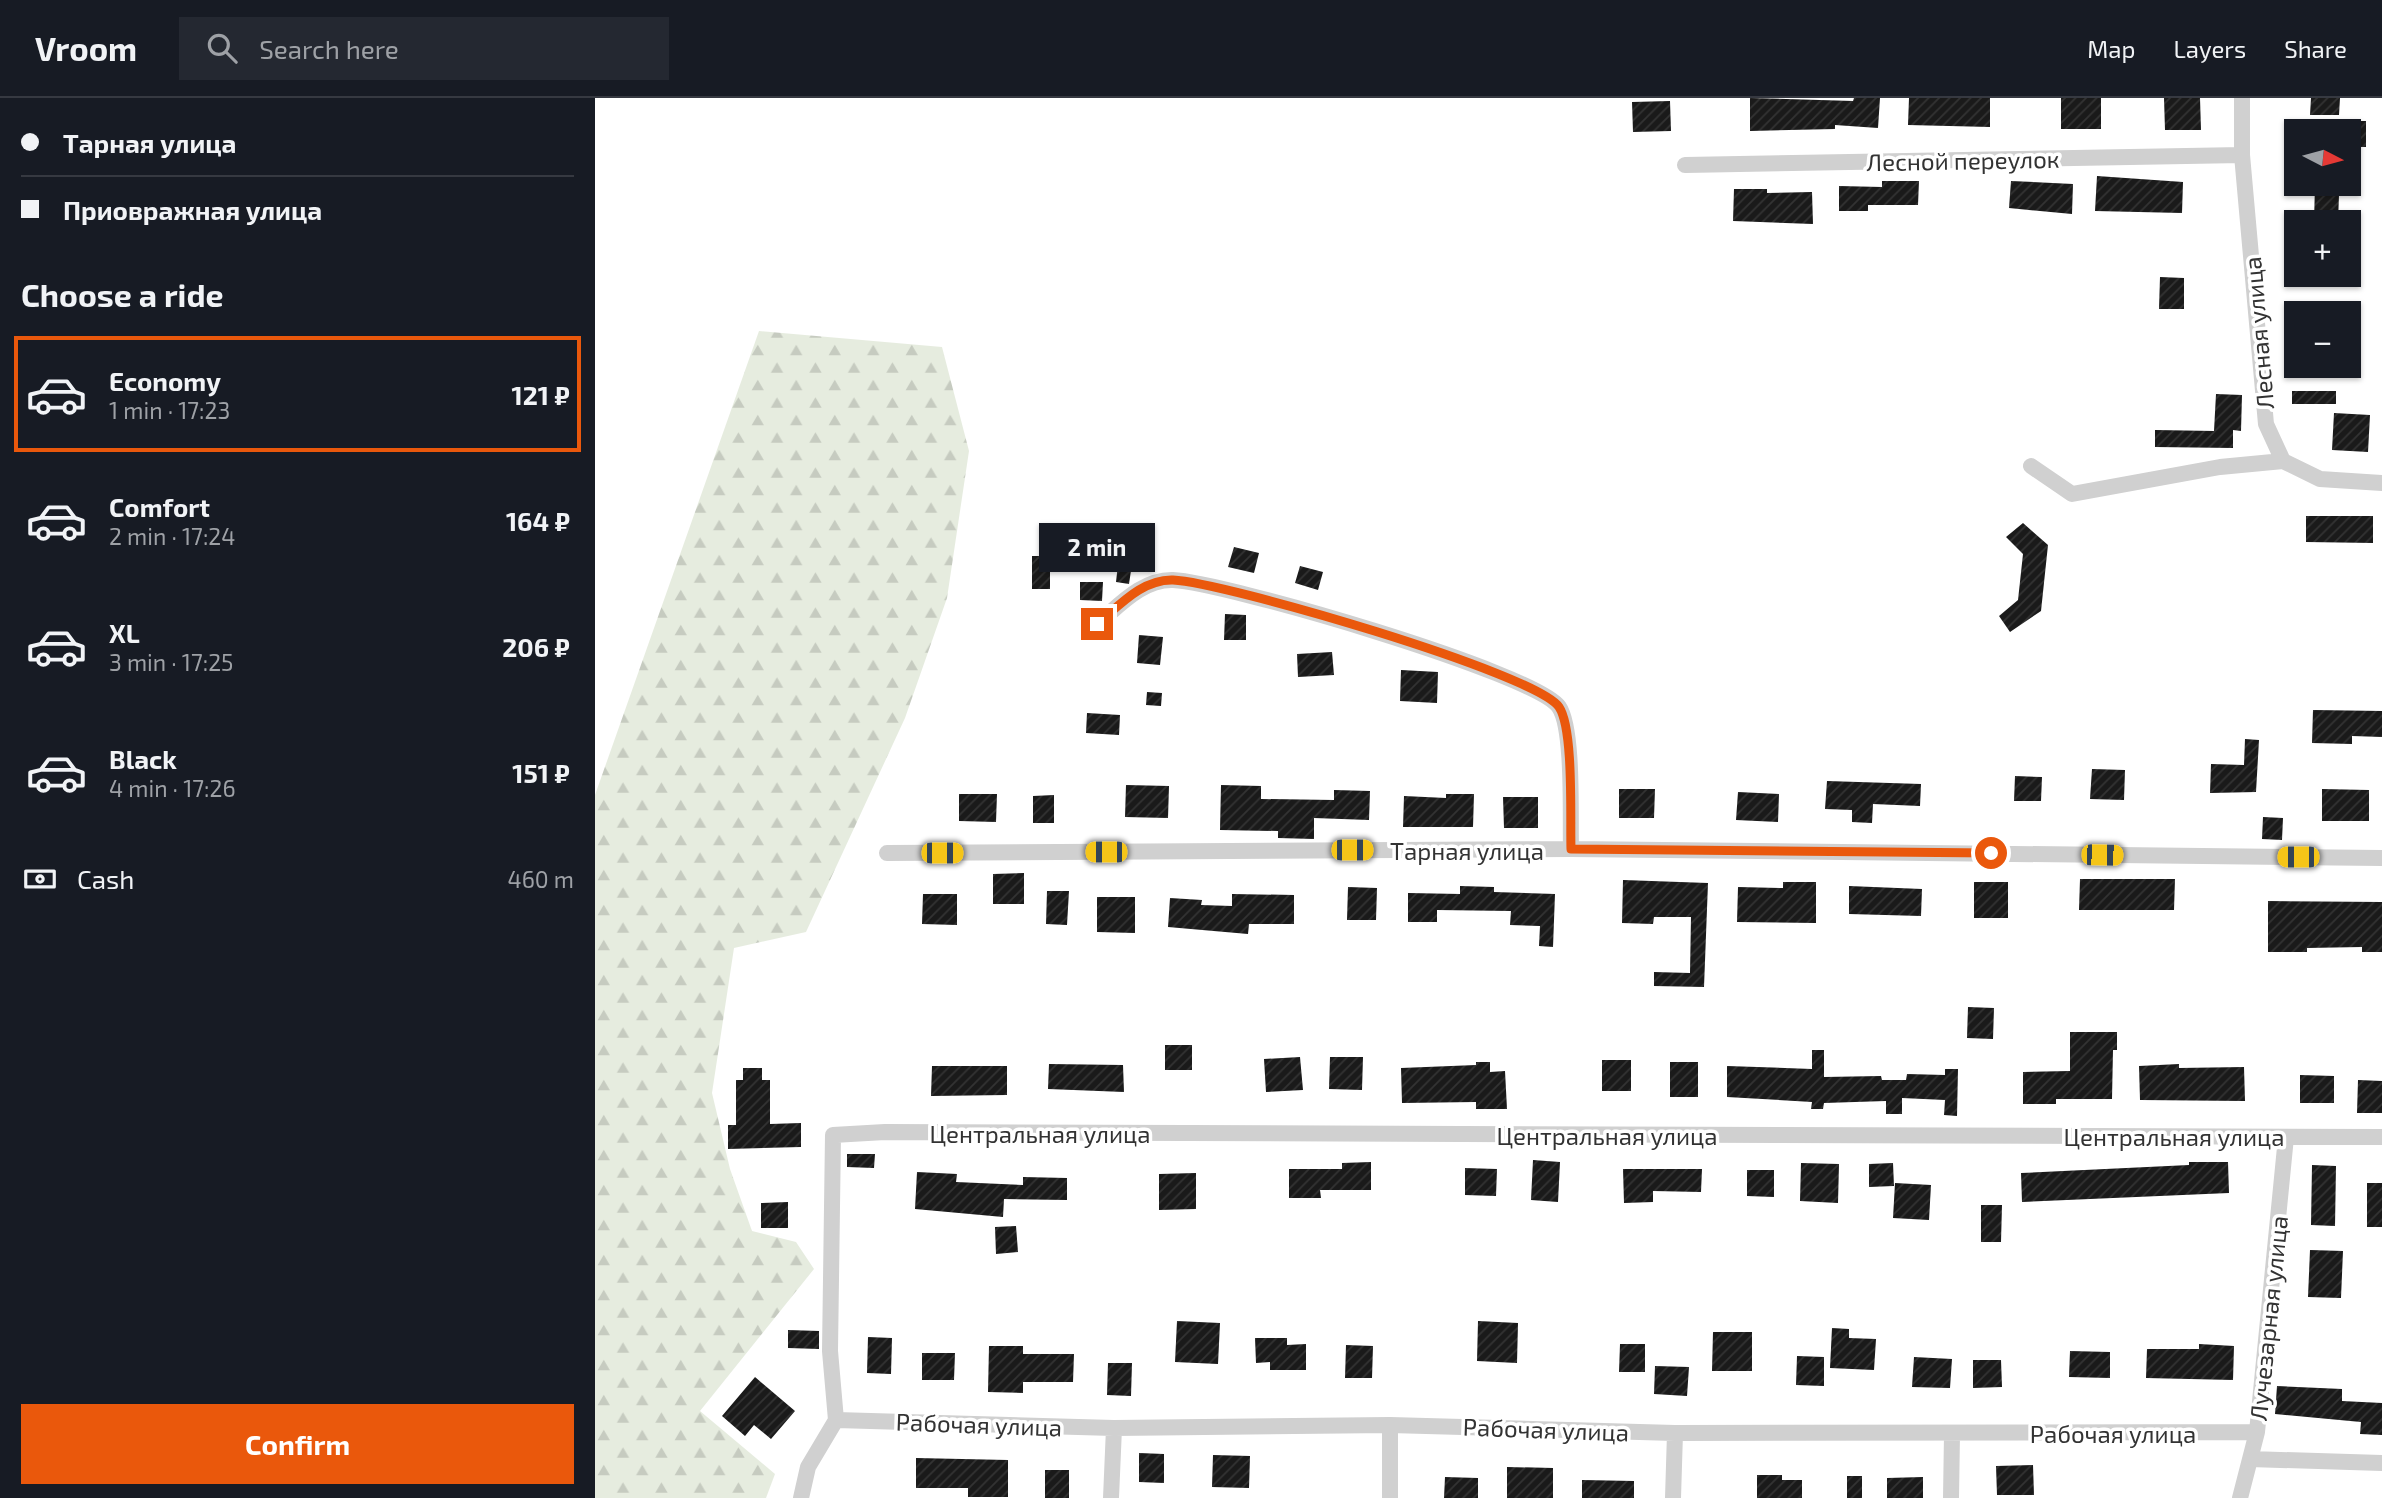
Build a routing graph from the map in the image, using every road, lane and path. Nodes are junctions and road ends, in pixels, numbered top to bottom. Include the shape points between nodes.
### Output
1 (2242, 98) edge
2 (2242, 155) junction
3 (1685, 165) dead end
4 (2283, 461) junction
5 (2031, 466) dead end
6 (2382, 483) edge
7 (1097, 624) dead end
8 (1571, 849) junction
9 (887, 853) dead end
10 (2382, 858) edge
11 (2286, 1137) junction
12 (2382, 1137) edge
13 (836, 1420) junction
14 (1390, 1424) junction
15 (1114, 1429) junction
16 (2257, 1432) junction
17 (1675, 1433) junction
18 (1952, 1434) junction
19 (2250, 1459) junction
20 (2382, 1463) edge
21 (801, 1498) edge
22 (1111, 1498) edge
23 (1390, 1498) edge
24 (1673, 1498) edge
25 (1951, 1498) edge
26 (2240, 1498) edge

1 - 2 street, Лесная улица
2 - 3 street, Лесной переулок
2 - 4 street, Лесная улица via 2266,424
4 - 5 street via 2220,467 2072,494
4 - 6 street via 2320,479
7 - 8 street via 1147,584 1173,580 1287,605 1533,687 1559,707 1567,730
8 - 9 street, Тарная улица
8 - 10 street, Тарная улица
11 - 12 street, Центральная улица
11 - 13 street, Центральная улица via 833,1135 830,1351
11 - 16 street, Лучезарная улица
13 - 15 street, Рабочая улица
13 - 21 street via 808,1467
14 - 15 street, Рабочая улица
14 - 17 street, Рабочая улица
14 - 23 street
15 - 22 street
16 - 18 street, Рабочая улица
16 - 19 street, Лучезарная улица
17 - 18 street, Рабочая улица
17 - 24 street
18 - 25 street
19 - 20 street
19 - 26 street, Лучезарная улица

